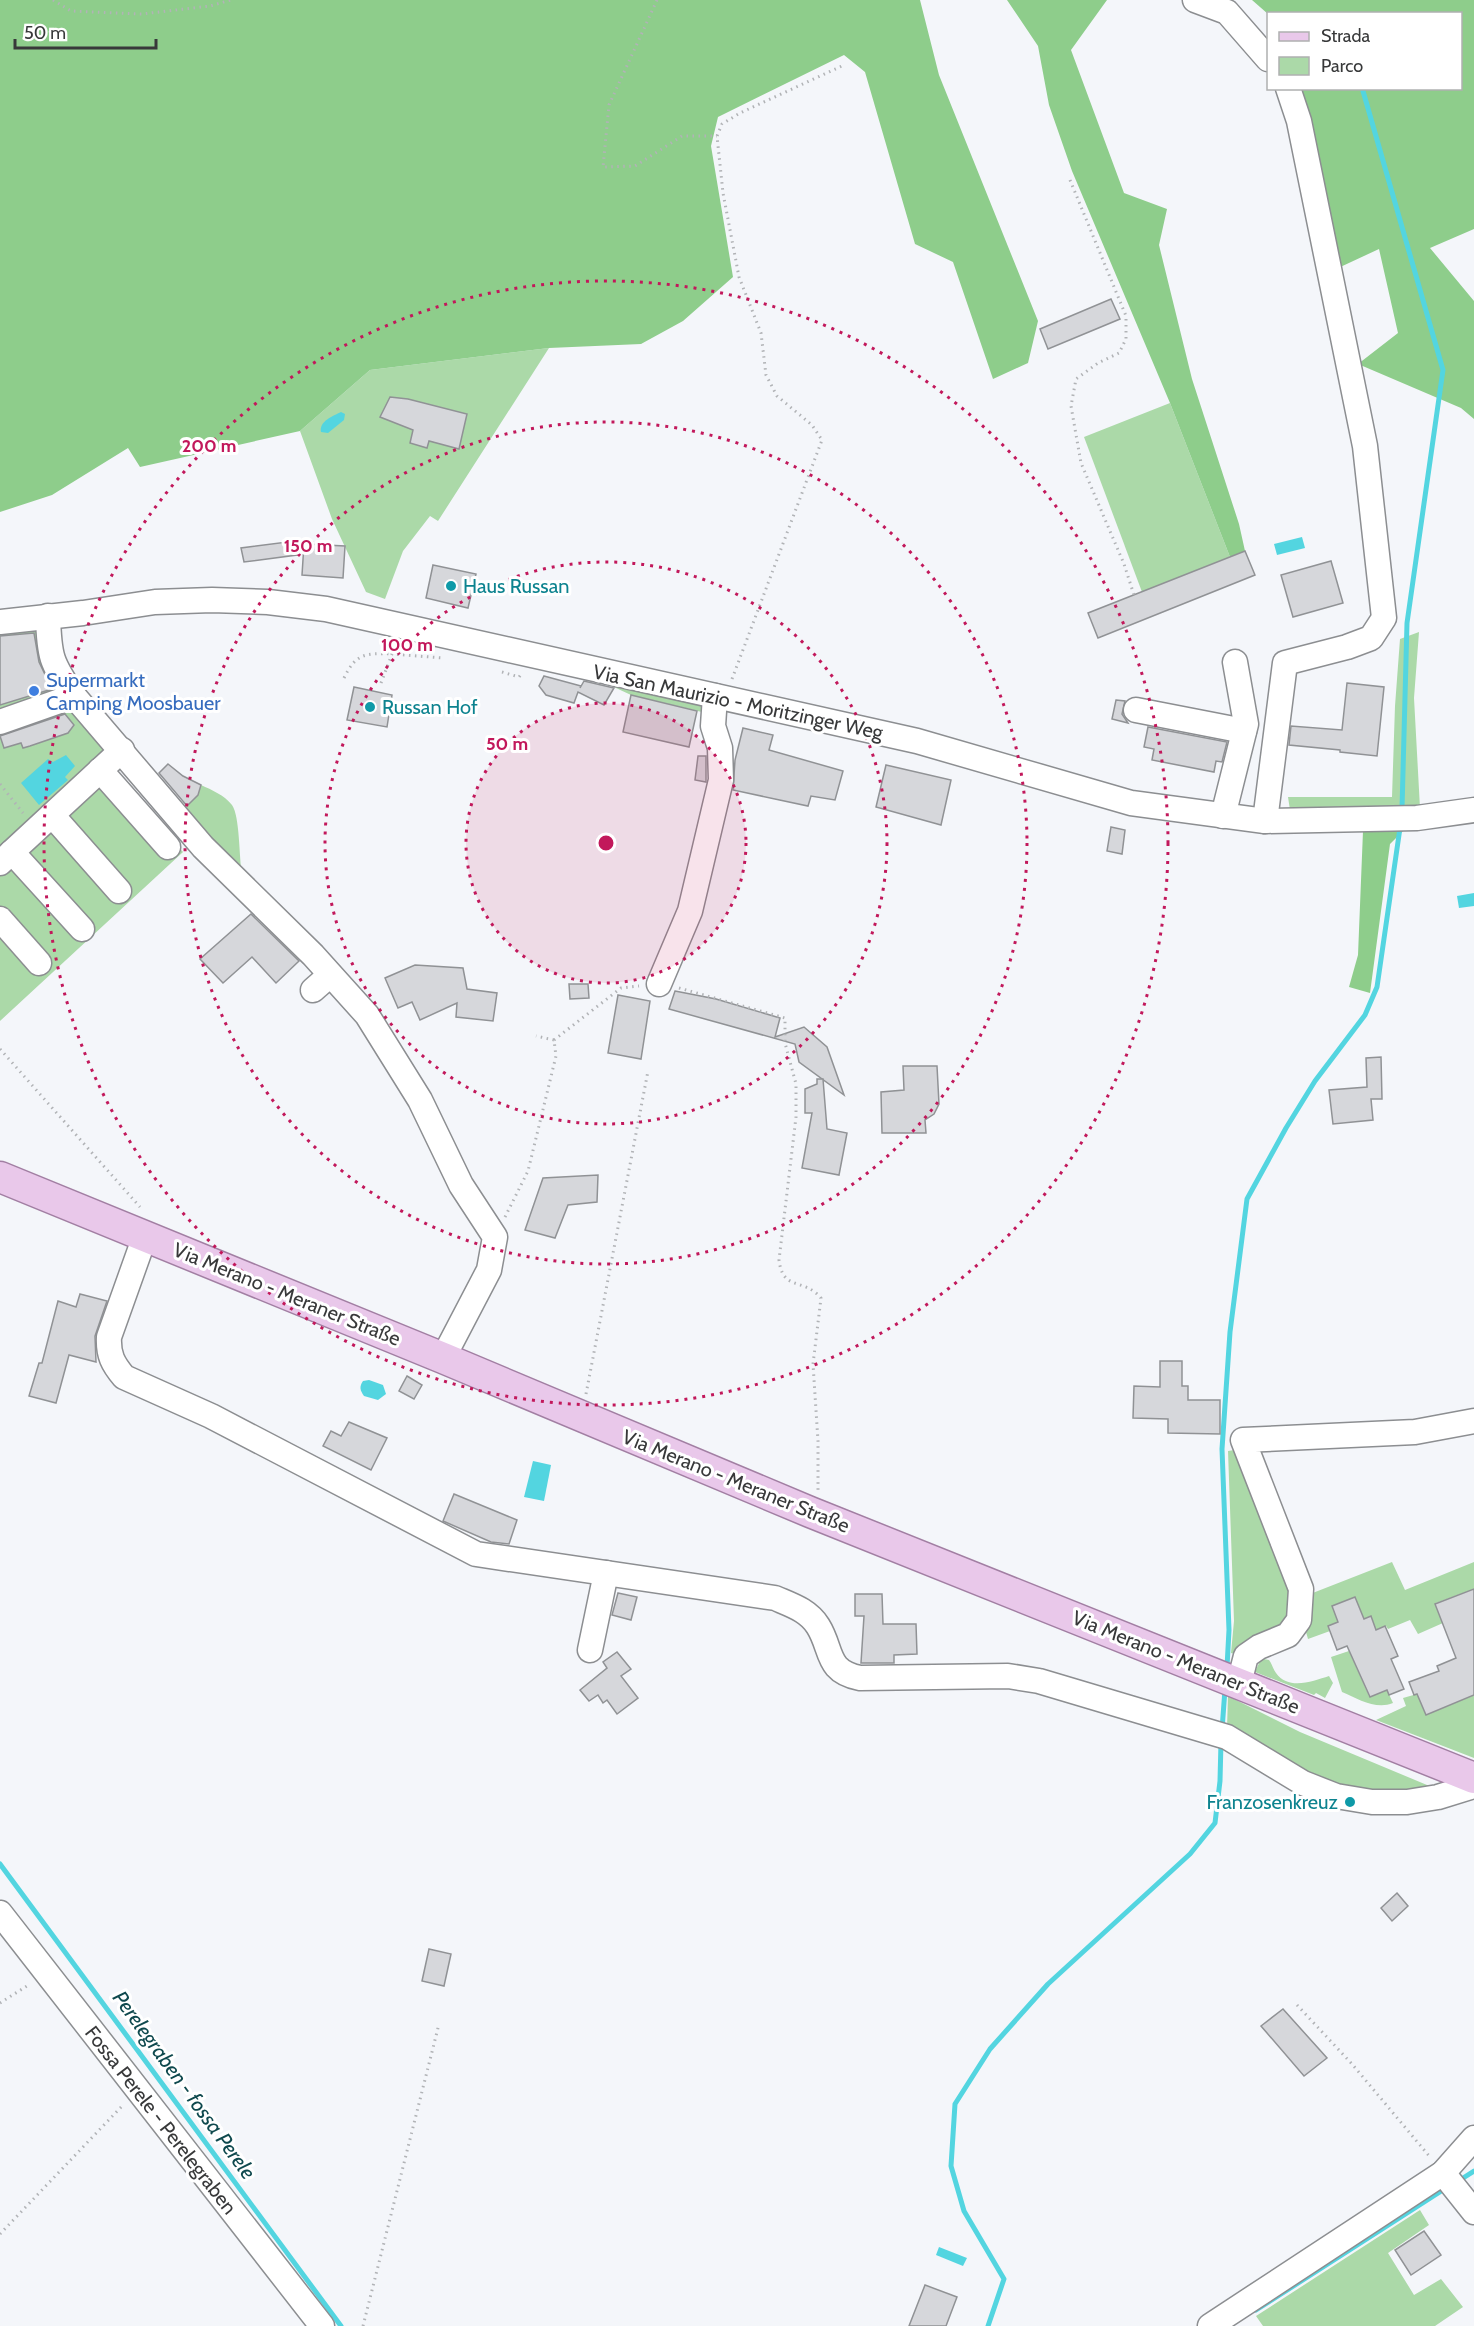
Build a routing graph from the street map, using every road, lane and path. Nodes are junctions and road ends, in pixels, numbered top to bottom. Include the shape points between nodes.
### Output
1 (53, 0) edge
2 (231, 0) edge
3 (657, 0) edge
4 (1195, 0) edge
5 (1267, 57) edge
6 (844, 65) dead end
7 (1289, 90) edge
8 (717, 136) junction
9 (1070, 180) dead end
10 (1134, 595) dead end
11 (48, 616) junction
12 (0, 622) edge
13 (392, 654) junction
14 (523, 654) junction
15 (450, 659) dead end
16 (1235, 662) dead end
17 (496, 670) dead end
18 (344, 678) dead end
19 (381, 683) dead end
20 (74, 696) junction
21 (720, 697) junction
22 (1136, 710) dead end
23 (0, 722) edge
24 (1244, 730) junction
25 (122, 750) junction
26 (100, 770) junction
27 (0, 784) edge
28 (1474, 810) edge
29 (1223, 816) junction
30 (1265, 821) junction
31 (44, 822) junction
32 (168, 847) dead end
33 (6, 858) edge
34 (119, 891) dead end
35 (0, 919) edge
36 (82, 929) dead end
37 (39, 963) dead end
38 (659, 984) junction
39 (536, 1035) dead end
40 (554, 1040) junction
41 (0, 1049) edge
42 (648, 1071) dead end
43 (0, 1177) edge
44 (145, 1236) junction
45 (495, 1237) junction
46 (446, 1352) junction
47 (580, 1416) junction
48 (1474, 1421) edge
49 (810, 1512) junction
50 (606, 1573) junction
51 (590, 1650) dead end
52 (1228, 1679) junction
53 (1474, 1778) edge
54 (1474, 1786) edge
55 (0, 1913) edge
56 (46, 1973) junction
57 (0, 2003) edge
58 (1297, 2005) dead end
59 (439, 2024) dead end
60 (138, 2090) junction
61 (1474, 2139) edge
62 (1443, 2173) junction
63 (1474, 2212) edge
64 (0, 2234) edge
65 (322, 2326) edge
66 (363, 2326) edge
67 (1210, 2326) edge

1 - 2 path via 71,11 142,14
3 - 8 path via 609,105 603,167 635,166 682,136
4 - 5 street via 1227,12
6 - 8 path via 722,124
7 - 30 street via 1299,121 1365,446 1384,618 1371,638 1285,663
8 - 21 path via 723,194 739,277 760,333 766,375 777,396 812,425 822,440
9 - 10 path via 1126,316 1126,339 1119,353 1076,379 1071,406 1081,463
11 - 12 street, Via San Maurizio - Moritzinger Weg
11 - 14 street, Via San Maurizio - Moritzinger Weg via 154,602 268,602 326,609
11 - 20 street via 49,649 57,671
13 - 15 path
13 - 18 path via 369,653 352,662
13 - 19 path
14 - 17 path via 524,671 519,677
14 - 21 street, Via San Maurizio - Moritzinger Weg
16 - 24 street
20 - 23 street
20 - 25 street
21 - 29 street, Via San Maurizio - Moritzinger Weg via 917,741 1131,803
21 - 38 street via 712,726 720,748 721,780 690,911
22 - 24 street
24 - 29 street
25 - 26 street
25 - 45 street via 322,982 367,1015 420,1100 460,1185
26 - 31 street
26 - 32 street
27 - 31 path
28 - 30 street, Via San Maurizio - Moritzinger Weg via 1417,818
29 - 30 street, Via San Maurizio - Moritzinger Weg
31 - 33 street
31 - 34 street
33 - 36 street
35 - 37 street
38 - 40 path via 621,988
38 - 49 path via 785,1018 785,1043 796,1084 796,1117 780,1272 788,1281 813,1288 821,1298 813,1364 818,1489
39 - 40 path
40 - 45 path via 556,1056 528,1171
41 - 44 path via 135,1199 146,1215
42 - 47 path
43 - 44 main road, Via Merano - Meraner Straße
44 - 46 main road, Via Merano - Meraner Straße
44 - 50 street via 109,1337 108,1350 124,1377 211,1416 476,1554
45 - 46 street via 489,1270
46 - 47 main road, Via Merano - Meraner Straße
47 - 49 main road, Via Merano - Meraner Straße
48 - 52 street via 1414,1432 1243,1440 1301,1589 1299,1620 1288,1635 1246,1656
49 - 52 main road, Via Merano - Meraner Straße
50 - 51 street
50 - 54 street via 775,1598 803,1610 818,1626 836,1666 846,1675 1008,1676 1039,1681 1220,1735 1303,1783 1336,1796 1407,1802
52 - 53 main road, Via Merano - Meraner Straße
55 - 56 street, Fossa Perele - Perelegraben
56 - 57 path
56 - 60 street, Fossa Perele - Perelegraben
58 - 62 path
59 - 66 path
60 - 64 path
60 - 65 street, Fossa Perele - Perelegraben
61 - 62 street
62 - 63 street
62 - 67 street

